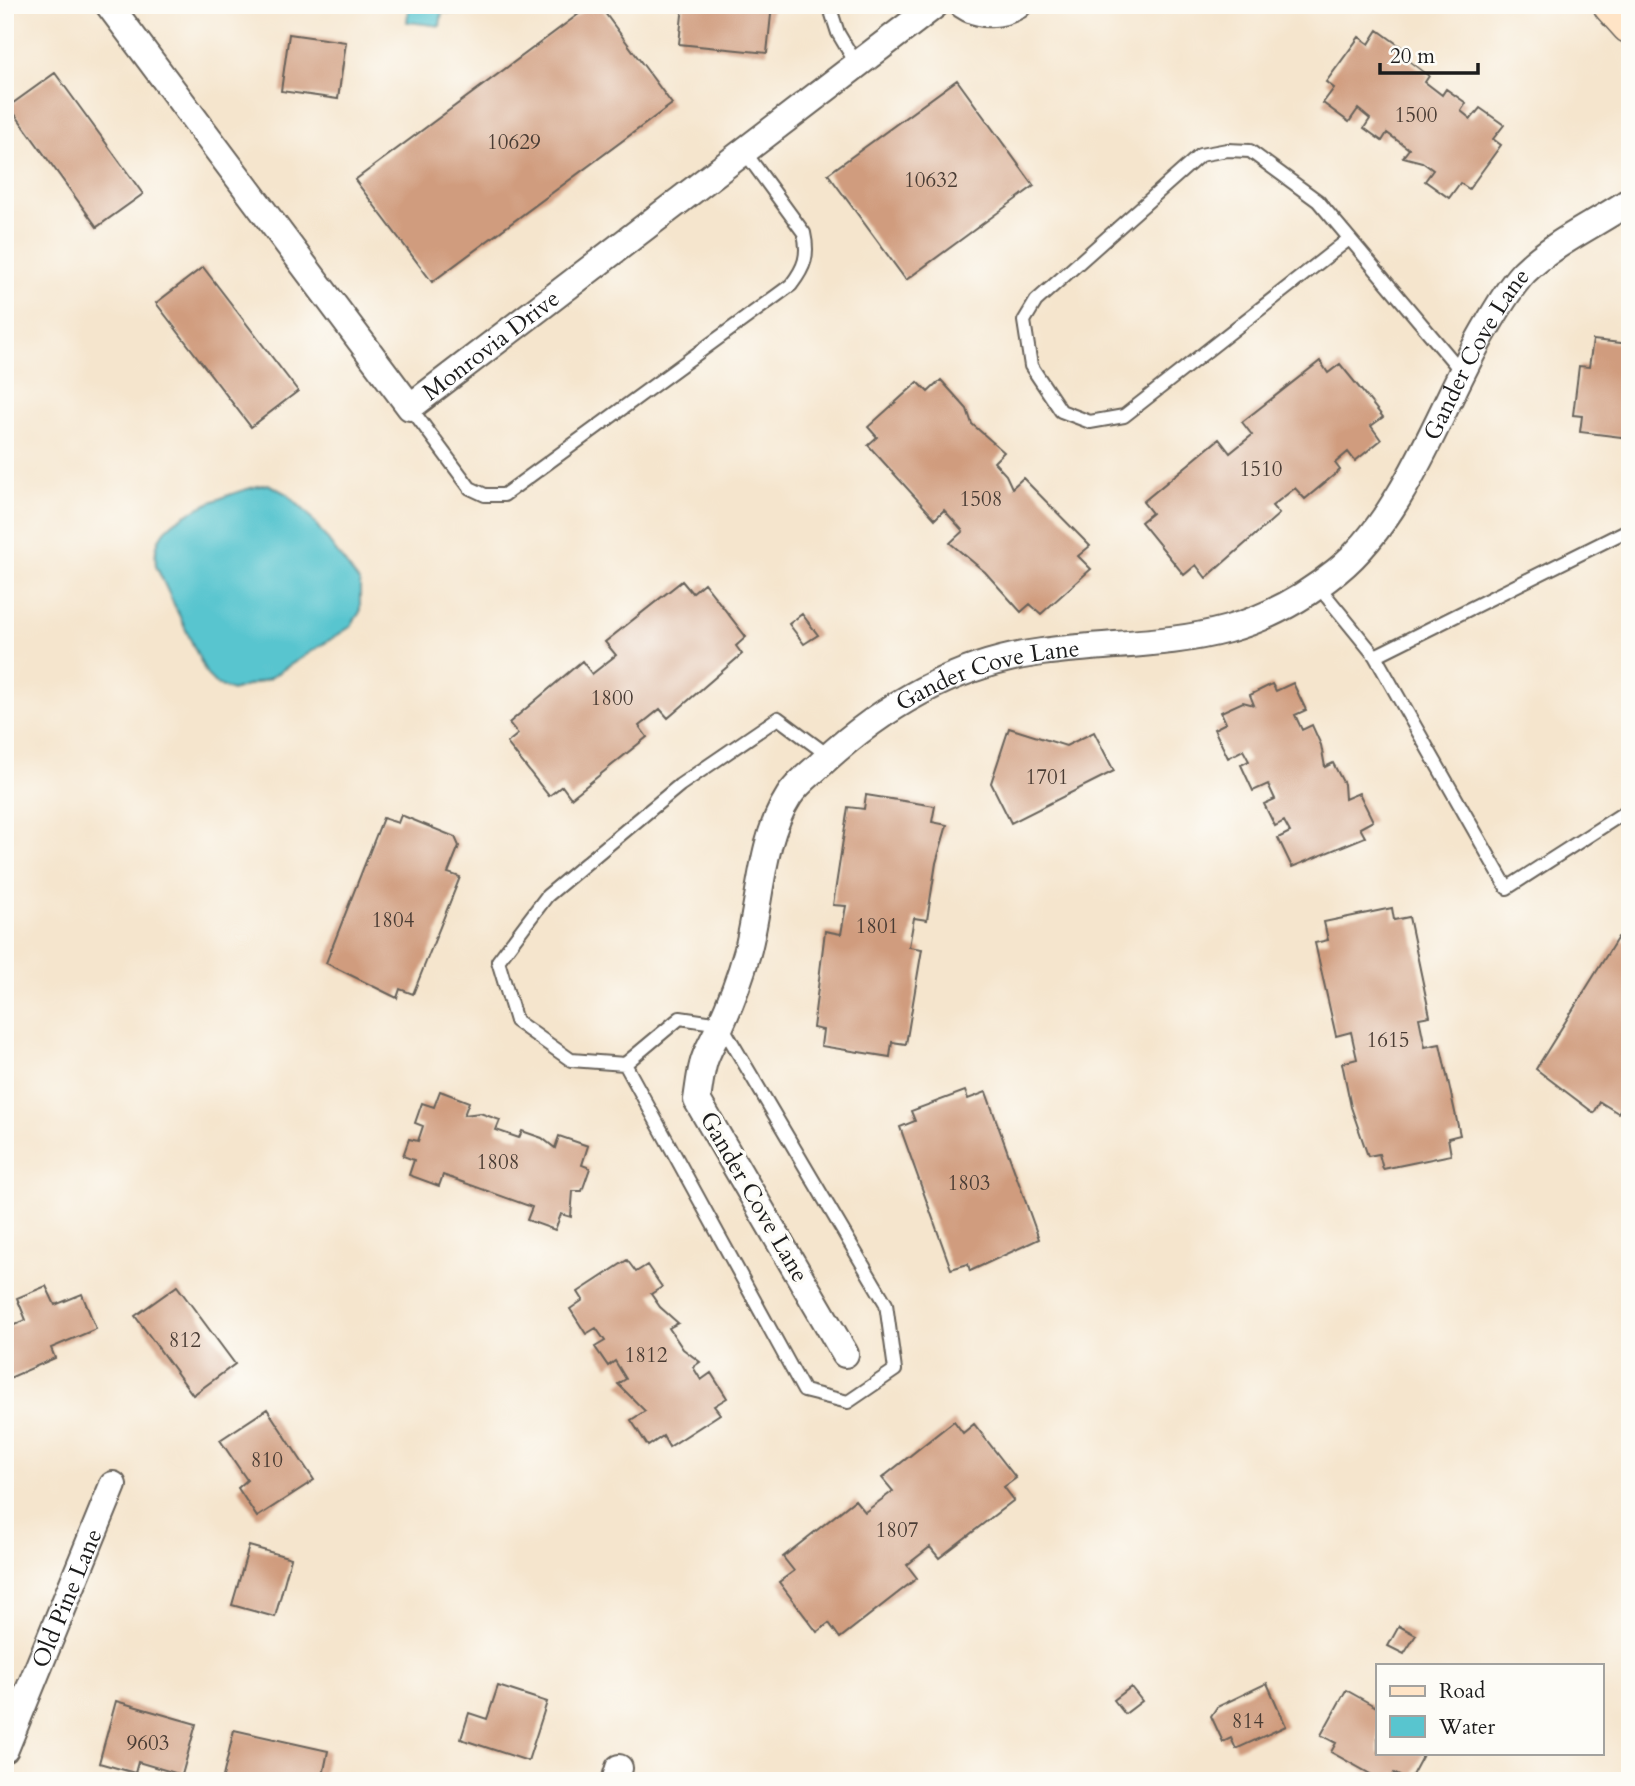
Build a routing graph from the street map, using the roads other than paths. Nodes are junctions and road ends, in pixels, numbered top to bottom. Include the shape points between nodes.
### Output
1 (109, 5) edge
2 (829, 5) edge
3 (935, 5) edge
4 (963, 5) edge
5 (1018, 5) edge
6 (1612, 5) edge
7 (1630, 25) edge
8 (857, 65) junction
9 (744, 151) junction
10 (1630, 201) edge
11 (1349, 239) junction
12 (1461, 370) junction
13 (410, 407) junction
14 (1630, 529) edge
15 (1318, 586) junction
16 (1375, 656) junction
17 (830, 756) junction
18 (1630, 809) edge
19 (721, 1024) junction
20 (625, 1064) junction
21 (845, 1354) dead end
22 (113, 1485) dead end
23 (5, 1749) edge

1 - 13 street, Monrovia Drive
2 - 8 lane via 838,33
3 - 8 street, Monrovia Drive
4 - 5 street via 989,14
6 - 7 main road
8 - 9 street, Monrovia Drive
9 - 13 street, Monrovia Drive
9 - 13 lane via 804,233 805,267 791,285 504,495 485,495 470,488
10 - 12 street, Gander Cove Lane via 1563,240 1524,273
11 - 11 lane via 1318,201 1250,151 1200,155 1036,301 1024,321 1031,366 1061,411 1090,422 1124,416
11 - 12 lane
12 - 15 street, Gander Cove Lane via 1390,510 1341,568
14 - 16 lane
15 - 16 lane
15 - 17 street, Gander Cove Lane via 1273,615 1220,634 1039,653 981,664 901,702
16 - 18 lane via 1507,888
17 - 19 street, Gander Cove Lane via 789,793 774,828 747,951
17 - 20 lane via 778,718 680,785 547,896 498,961 516,1021 572,1060
19 - 20 lane via 680,1018
19 - 20 lane via 886,1304 895,1370 848,1402 804,1391
19 - 21 street, Gander Cove Lane via 703,1062 697,1100
22 - 23 street, Old Pine Lane

